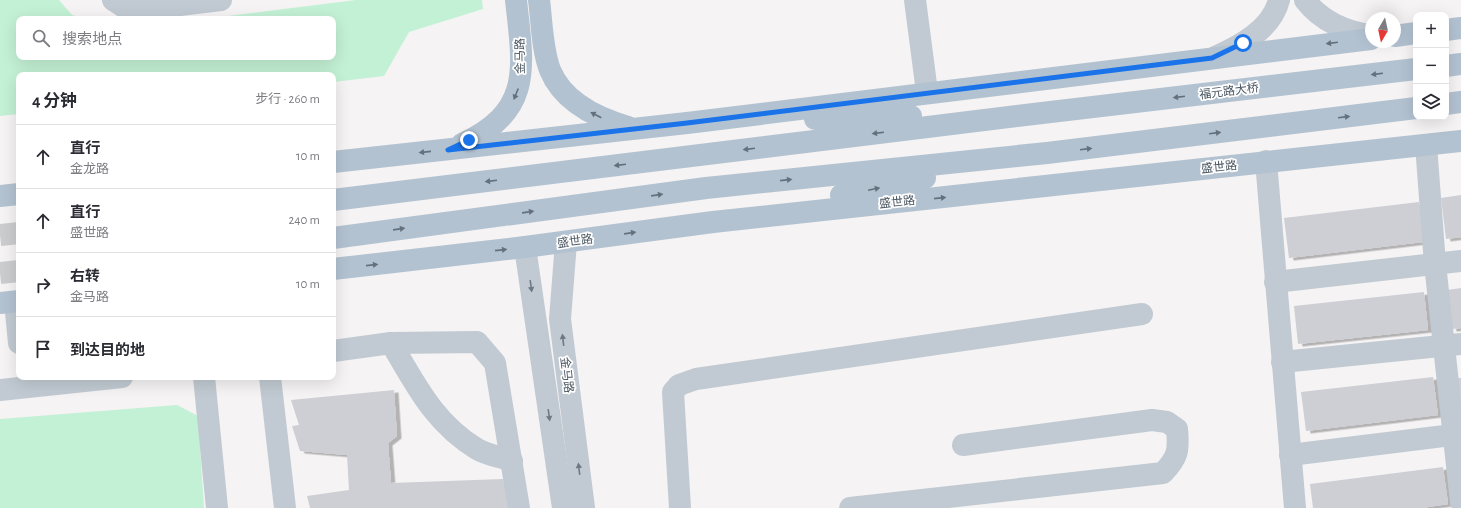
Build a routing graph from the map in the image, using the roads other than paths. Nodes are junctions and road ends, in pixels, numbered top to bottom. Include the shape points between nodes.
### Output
1 (113, 0) edge
2 (221, 0) edge
3 (516, 0) edge
4 (539, 0) edge
5 (915, 0) edge
6 (1279, 0) edge
7 (1305, 0) edge
8 (1461, 28) edge
9 (1449, 30) edge
10 (1365, 35) edge
11 (1365, 40) edge
12 (1212, 58) junction
13 (1461, 64) edge
14 (1449, 66) edge
15 (1413, 69) edge
16 (927, 92) junction
17 (1461, 102) edge
18 (1449, 104) edge
19 (1413, 108) edge
20 (1042, 113) junction
21 (687, 123) junction
22 (633, 128) junction
23 (1461, 141) edge
24 (1426, 145) junction
25 (448, 150) junction
26 (1047, 153) junction
27 (336, 162) edge
28 (1266, 162) junction
29 (16, 194) edge
30 (0, 196) edge
31 (336, 200) edge
32 (713, 222) junction
33 (336, 238) edge
34 (566, 242) junction
35 (525, 247) junction
36 (1461, 261) edge
37 (1435, 264) junction
38 (336, 269) edge
39 (1275, 282) junction
40 (11, 302) edge
41 (1142, 314) dead end
42 (16, 328) edge
43 (391, 343) junction
44 (1452, 345) edge
45 (336, 351) edge
46 (1282, 362) junction
47 (63, 380) edge
48 (204, 380) edge
49 (270, 380) edge
50 (23, 382) edge
51 (0, 390) edge
52 (1457, 435) edge
53 (963, 445) dead end
54 (1290, 455) junction
55 (512, 461) junction
56 (1461, 502) edge
57 (217, 508) edge
58 (285, 508) edge
59 (519, 508) edge
60 (563, 508) edge
61 (584, 508) edge
62 (680, 508) edge
63 (850, 508) edge
64 (1295, 508) edge

1 - 2 street via 130,11
3 -> 25 main road, 金马路 via 522,62 517,92 510,106 485,132
22 -> 4 main road, 金马路 via 593,113 570,99 560,88 550,71
5 - 16 street
6 - 12 street via 1277,7 1258,32 1243,43
7 - 10 street via 1323,18 1339,27
8 - 9 main road
11 -> 12 main road
12 - 16 main road
13 - 14 main road
15 -> 20 main road, 福元路大桥
16 - 21 main road
17 - 18 main road
26 -> 19 main road
20 - 21 main road
20 -> 31 main road
21 - 22 main road
22 - 25 main road
23 - 24 main road, 盛世路
24 - 28 main road, 盛世路
24 - 37 street
25 -> 27 main road
32 -> 26 main road
33 -> 26 main road via 706,188
32 -> 28 main road, 盛世路
28 - 39 street
29 - 30 main road
34 -> 32 main road, 盛世路
34 - 35 main road, 盛世路
61 -> 34 street, 金马路 via 560,318
38 -> 35 main road, 盛世路
35 -> 60 street, 金马路
36 - 37 street
37 - 39 street
37 - 44 street
39 - 46 street
40 - 42 street
41 - 62 street via 696,379 679,385 673,392
43 - 45 street
43 - 55 street via 422,396 446,426 478,449
43 - 55 street via 477,342 495,364
44 - 46 street
44 - 52 street
46 - 54 street
47 - 50 street
48 - 57 street
49 - 58 street
50 - 51 street
52 - 54 street
52 - 56 street
53 - 63 street via 1152,420 1167,422 1177,429 1178,444 1175,461 1163,473
54 - 64 street
55 - 59 street

